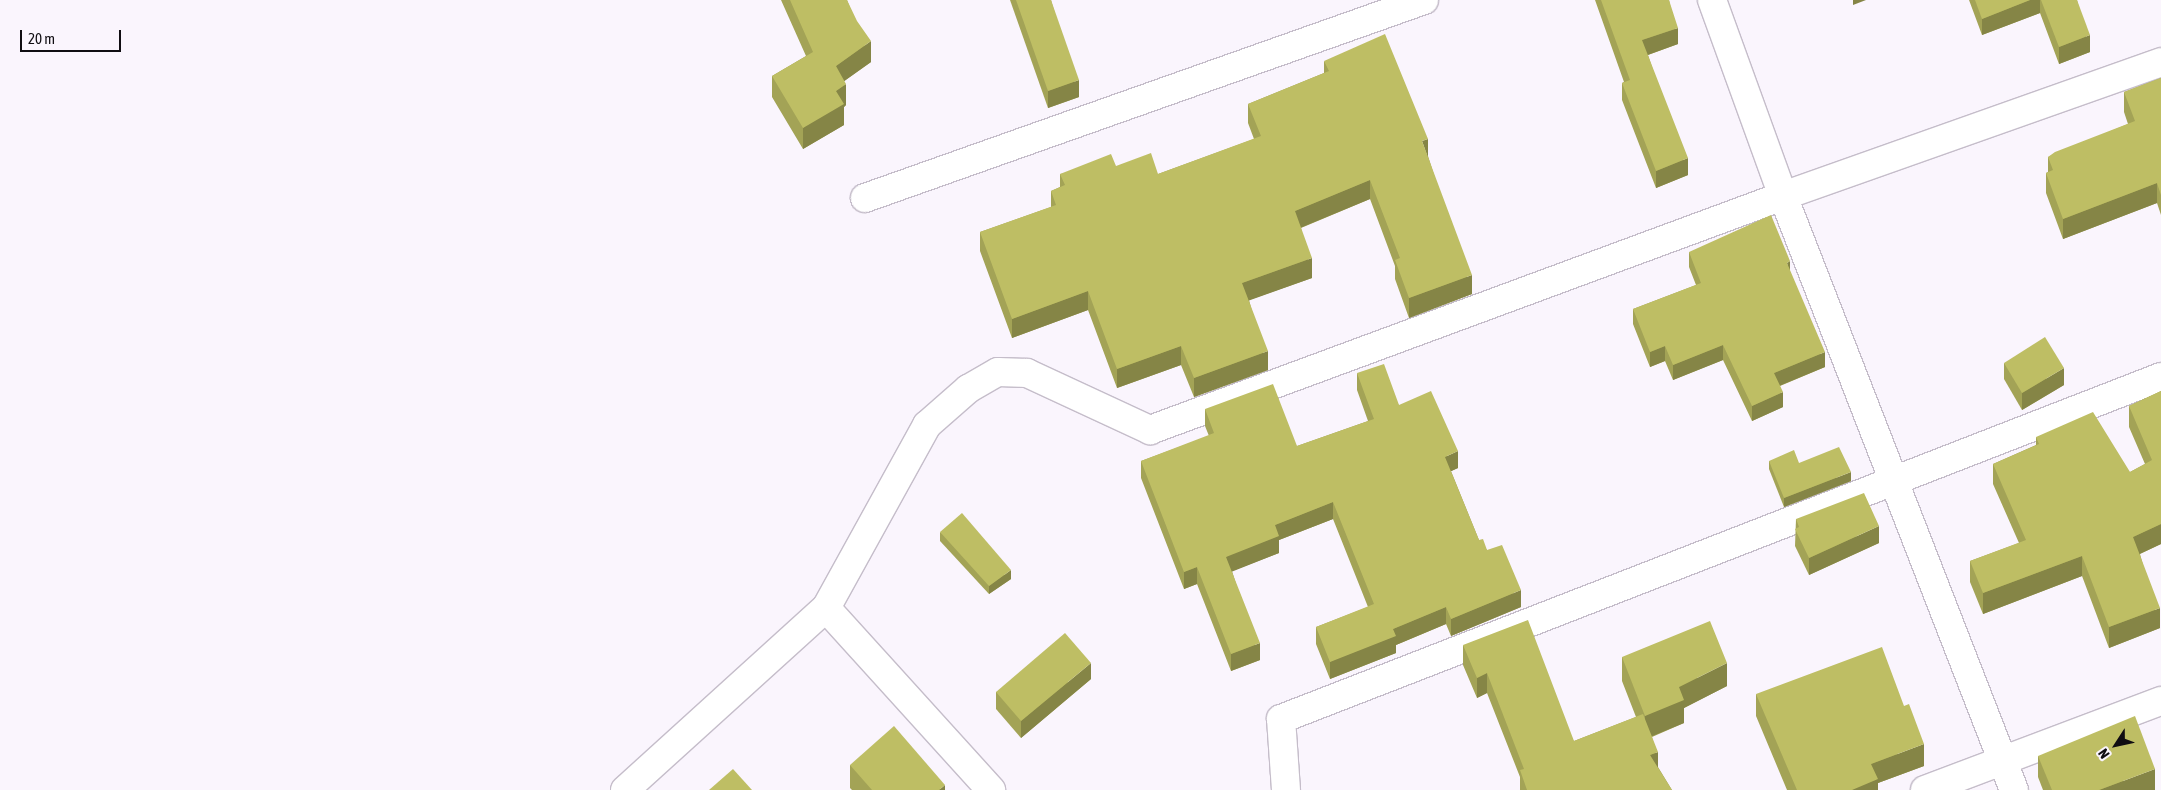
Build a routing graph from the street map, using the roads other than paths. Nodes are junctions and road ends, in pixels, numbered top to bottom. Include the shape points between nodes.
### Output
1 (1424, 0) edge
2 (1712, 0) edge
3 (2161, 62) edge
4 (1783, 196) junction
5 (865, 198) dead end
6 (2161, 377) edge
7 (1895, 483) junction
8 (826, 608) junction
9 (2161, 701) edge
10 (2003, 762) junction
11 (625, 790) edge
12 (991, 790) edge
13 (1286, 790) edge
14 (1925, 790) edge
15 (2014, 790) edge

1 - 5 street
2 - 4 street
3 - 4 street
4 - 7 street
4 - 8 street via 1150,430 1028,373 998,372 968,389 927,425
6 - 7 street
7 - 10 street
7 - 13 street via 1281,719
8 - 11 street
8 - 12 street
9 - 10 street
10 - 14 street
10 - 15 street

